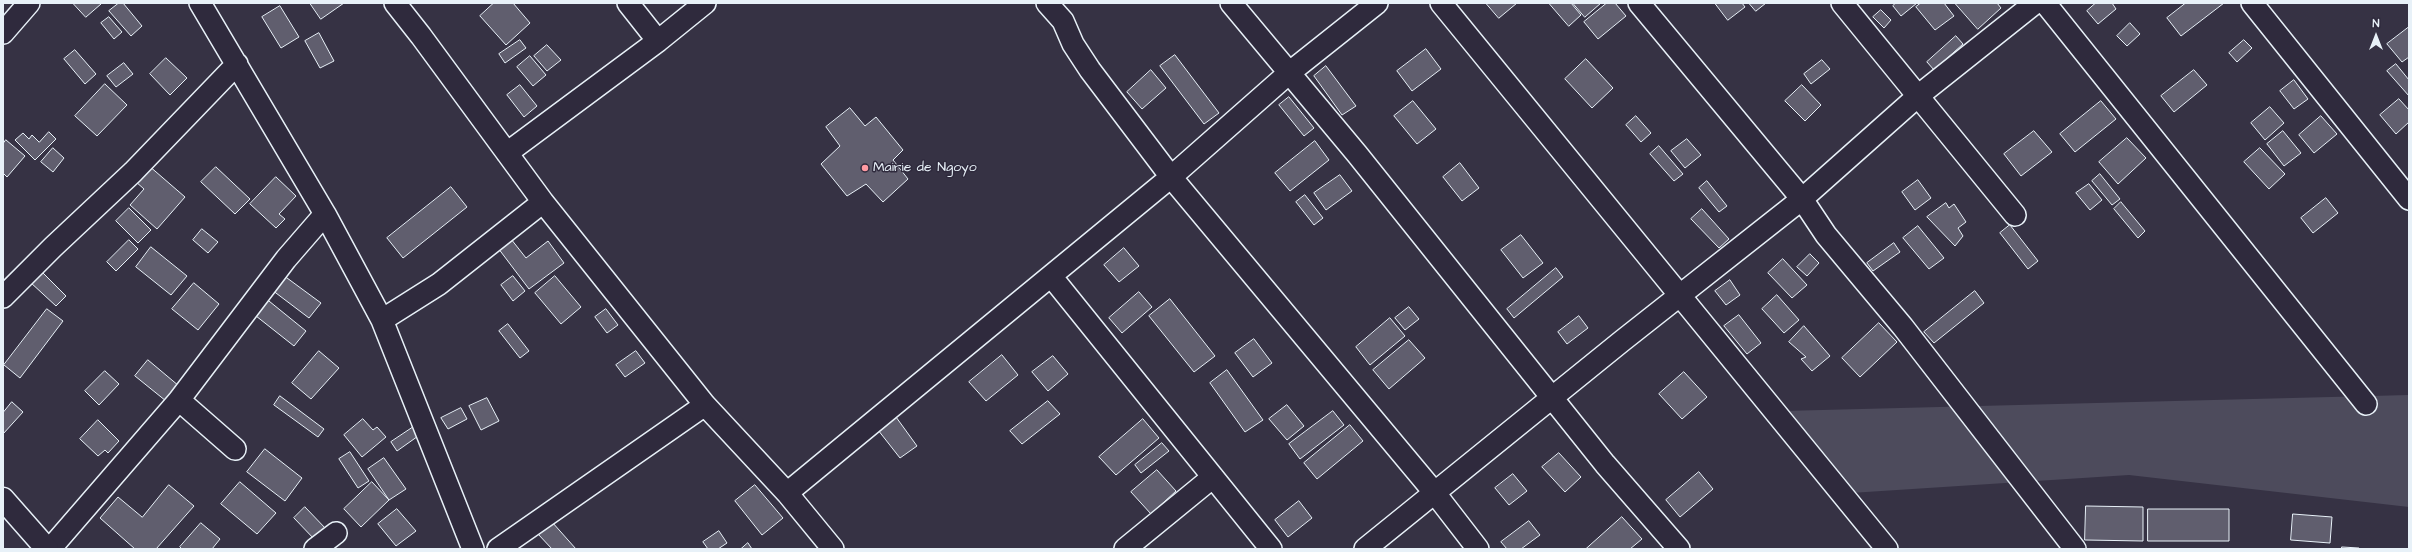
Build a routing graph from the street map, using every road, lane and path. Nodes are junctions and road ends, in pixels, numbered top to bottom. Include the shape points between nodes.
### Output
1 (29, 3) edge
2 (200, 3) edge
3 (395, 3) edge
4 (628, 3) edge
5 (705, 3) edge
6 (1047, 3) edge
7 (1231, 3) edge
8 (1377, 3) edge
9 (1441, 3) edge
10 (1639, 3) edge
11 (1842, 3) edge
12 (2035, 3) edge
13 (2045, 3) edge
14 (2252, 3) edge
15 (7, 20) edge
16 (658, 41) junction
17 (237, 64) junction
18 (1289, 73) junction
19 (1918, 96) junction
20 (507, 153) junction
21 (1171, 177) junction
22 (1802, 199) junction
23 (2409, 200) edge
24 (543, 202) junction
25 (325, 214) junction
26 (2015, 215) dead end
27 (1051, 276) junction
28 (1681, 295) junction
29 (3, 298) edge
30 (382, 320) junction
31 (1553, 398) junction
32 (179, 400) junction
33 (2366, 404) dead end
34 (705, 405) junction
35 (235, 449) dead end
36 (1213, 477) junction
37 (787, 492) junction
38 (1434, 492) junction
39 (3, 499) edge
40 (336, 533) dead end
41 (822, 545) edge
42 (1672, 547) edge
43 (48, 549) edge
44 (315, 549) edge
45 (473, 549) edge
46 (498, 549) edge
47 (1125, 549) edge
48 (1271, 549) edge
49 (1365, 549) edge
50 (1478, 549) edge
51 (1886, 549) edge
52 (2075, 549) edge

1 - 15 street
2 - 17 street
3 - 20 street
4 - 16 street
5 - 16 street
6 - 21 street via 1062,21 1090,70
7 - 18 street
8 - 18 street
9 - 28 street
10 - 22 street
11 - 19 street
12 - 19 street
13 - 33 street
14 - 23 street
16 - 20 street
17 - 25 street
17 - 29 street via 133,172
18 - 21 street
18 - 31 street
19 - 22 street
19 - 26 street
20 - 24 street
21 - 27 street
21 - 38 street
22 - 28 street
22 - 52 street via 1826,235 1903,327
24 - 30 street via 493,244 439,284
24 - 34 street
25 - 30 street
25 - 32 street via 286,259
27 - 36 street
27 - 37 street
28 - 31 street
28 - 51 street
30 - 45 street
31 - 38 street
31 - 42 street
32 - 35 street
32 - 43 street
34 - 37 street
34 - 46 street
36 - 47 street
36 - 48 street
37 - 41 street
38 - 49 street
38 - 50 street
39 - 43 street
40 - 44 street

